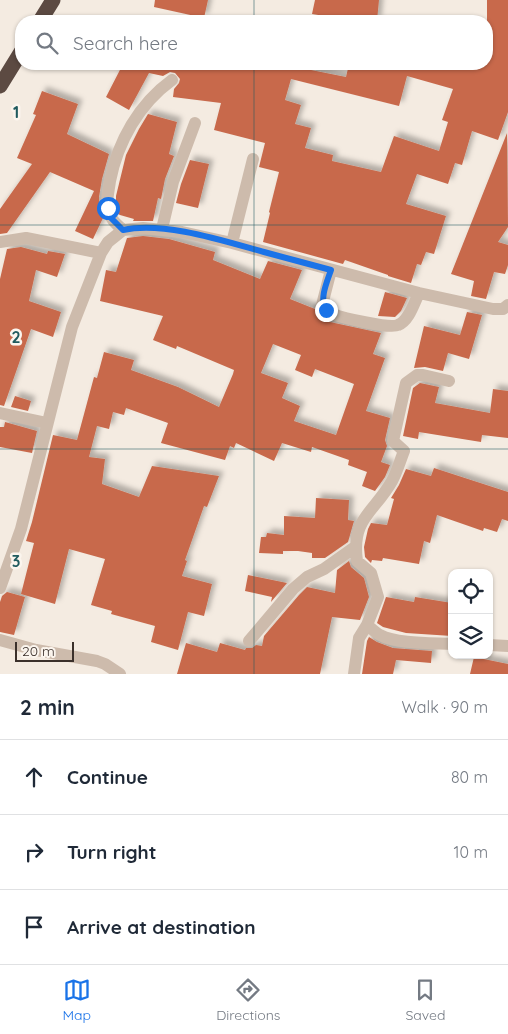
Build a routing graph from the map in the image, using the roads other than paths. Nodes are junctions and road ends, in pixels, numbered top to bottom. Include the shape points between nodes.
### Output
1 (53, 0) edge
2 (44, 15) edge
3 (15, 62) edge
4 (172, 80) dead end
5 (0, 86) edge
6 (195, 122) dead end
7 (253, 159) dead end
8 (162, 229) junction
9 (123, 230) junction
10 (0, 242) edge
11 (232, 243) junction
12 (101, 253) junction
13 (331, 270) junction
14 (419, 293) junction
15 (506, 310) edge
16 (450, 381) dead end
17 (0, 413) edge
18 (47, 423) junction
19 (355, 547) junction
20 (0, 588) edge
21 (368, 626) junction
22 (0, 640) edge
23 (249, 641) dead end
24 (448, 644) edge
25 (493, 645) edge
26 (508, 646) edge
27 (120, 674) edge
28 (354, 674) edge

1 - 2 highway
3 - 5 highway
4 - 9 street via 158,91 135,119 112,171 107,203 111,218
6 - 8 street via 173,182
7 - 11 street
8 - 9 street
8 - 11 street
9 - 12 street via 108,242
10 - 12 street via 26,238
11 - 13 street
12 - 18 street via 72,327
13 - 14 street
13 - 14 street via 322,305 333,314 396,326 406,318
14 - 15 street
16 - 19 street via 423,375 406,383 393,441 404,451 392,480 363,517
17 - 18 street
18 - 20 street via 21,529
19 - 21 street via 357,561 371,574 378,597
19 - 23 street via 293,589
21 - 24 street via 381,636 392,639
21 - 28 street via 359,638
22 - 27 street via 36,650 88,658
25 - 26 street

